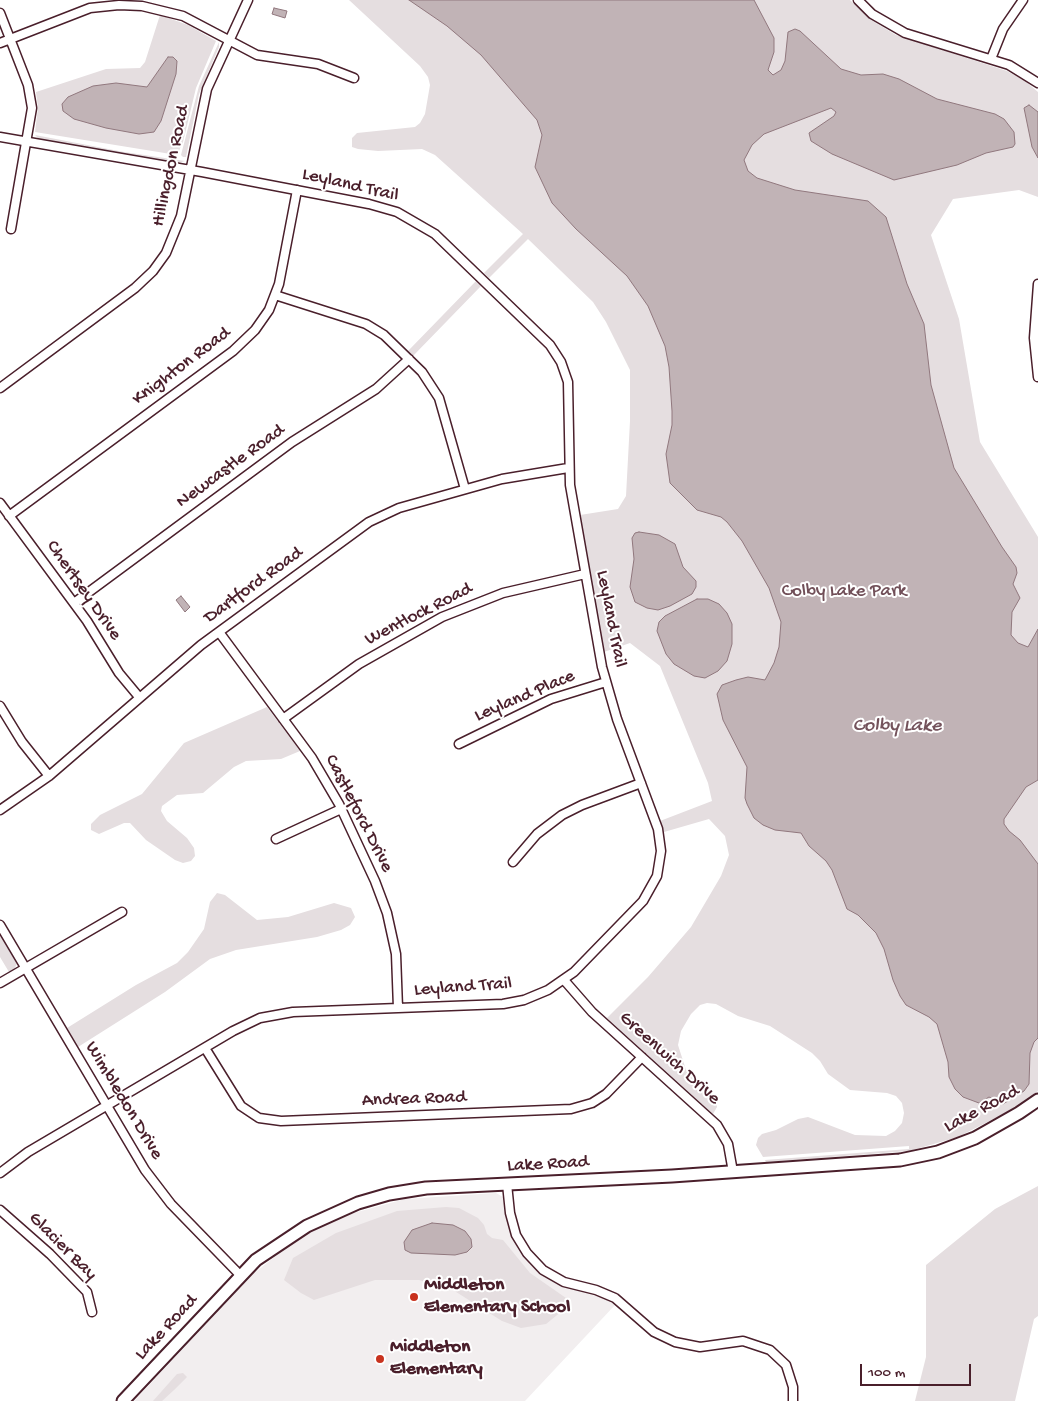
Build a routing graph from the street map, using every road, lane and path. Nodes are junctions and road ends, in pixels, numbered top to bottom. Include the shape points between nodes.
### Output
1 (248, 0) edge
2 (858, 0) edge
3 (1023, 0) edge
4 (137, 3) edge
5 (0, 13) edge
6 (10, 39) junction
7 (229, 41) junction
8 (0, 43) edge
9 (991, 59) junction
10 (354, 78) dead end
11 (1038, 83) edge
12 (0, 137) edge
13 (28, 142) junction
14 (190, 170) junction
15 (297, 190) junction
16 (11, 229) dead end
17 (1038, 284) edge
18 (275, 295) junction
19 (408, 359) junction
20 (1038, 377) edge
21 (0, 388) edge
22 (568, 468) junction
23 (465, 490) junction
24 (0, 503) edge
25 (9, 516) junction
26 (585, 574) junction
27 (74, 603) junction
28 (219, 632) junction
29 (606, 682) junction
30 (140, 697) junction
31 (0, 706) edge
32 (283, 719) junction
33 (459, 744) dead end
34 (49, 776) junction
35 (641, 783) junction
36 (341, 809) junction
37 (0, 810) edge
38 (276, 839) dead end
39 (513, 862) dead end
40 (122, 912) dead end
41 (0, 925) edge
42 (26, 969) junction
43 (564, 980) junction
44 (0, 983) edge
45 (398, 1008) junction
46 (204, 1048) junction
47 (642, 1057) junction
48 (1038, 1100) edge
49 (106, 1106) junction
50 (733, 1172) junction
51 (0, 1173) edge
52 (507, 1184) junction
53 (0, 1210) edge
54 (240, 1275) junction
55 (92, 1312) dead end
56 (122, 1401) edge
57 (793, 1401) edge

1 - 7 street, Hillingdon Road
2 - 9 street via 872,14 905,32
3 - 9 street via 1003,28
4 - 6 street via 90,8
4 - 7 street via 183,16
5 - 6 street
6 - 8 street
6 - 13 street via 32,101
7 - 10 street via 259,56 316,64
7 - 14 street, Hillingdon Road via 205,94
9 - 11 street via 1009,65
12 - 13 street, Leyland Trail
13 - 14 street, Leyland Trail
13 - 16 street
14 - 15 street, Leyland Trail
14 - 21 street, Hillingdon Road via 176,232 153,271 135,288
15 - 18 street, Knighton Road
15 - 22 street, Leyland Trail via 383,207 418,222 443,240 547,342 561,362 568,382
17 - 20 street via 1034,338
18 - 19 street via 362,322 384,335
18 - 25 street, Knighton Road via 264,318 243,342
19 - 23 street via 438,395
19 - 27 street, Newcastle Road via 376,389 292,442
22 - 23 street, Dartford Road via 514,476
22 - 26 street, Leyland Trail
23 - 28 street, Dartford Road via 399,508 369,522
24 - 25 street, Chertsey Drive
25 - 27 street, Chertsey Drive
26 - 29 street, Leyland Trail
26 - 32 street, Wentlock Road via 511,590 449,614 365,660
27 - 30 street, Chertsey Drive via 119,672
28 - 30 street, Dartford Road
28 - 32 street, Castleford Drive
29 - 33 street, Leyland Place via 545,701
29 - 35 street, Leyland Trail
30 - 34 street, Dartford Road
31 - 34 street via 22,742
32 - 36 street, Castleford Drive via 321,772
34 - 37 street, Dartford Road
35 - 39 street via 562,815 537,834
35 - 43 street, Leyland Trail via 659,837 660,860 656,879 640,904
36 - 38 street
36 - 45 street, Castleford Drive via 380,892 389,919 396,954
40 - 42 street
41 - 42 street, Wimbledon Drive
42 - 44 street
42 - 49 street, Wimbledon Drive
43 - 45 street, Leyland Trail via 539,994 508,1003
43 - 47 street, Greenwich Drive via 587,1007
45 - 46 street, Leyland Trail via 273,1014 246,1024
46 - 47 street, Andrea Road via 241,1106 260,1118 281,1121 571,1110 595,1102 606,1094
46 - 49 street, Leyland Trail
47 - 50 street, Greenwich Drive via 720,1128 728,1144
48 - 50 street, Lake Road via 978,1136 925,1155 886,1161
49 - 51 street, Leyland Trail via 28,1152
49 - 54 street, Wimbledon Drive via 164,1196
50 - 52 street, Lake Road
52 - 54 street, Lake Road via 414,1190 358,1203 295,1232
52 - 57 street via 516,1234 527,1253 544,1270 564,1282 615,1298 654,1332 675,1342 700,1347 743,1341 761,1345 786,1365 792,1381
53 - 55 street, Glacier Bay via 87,1292
54 - 56 street, Lake Road

